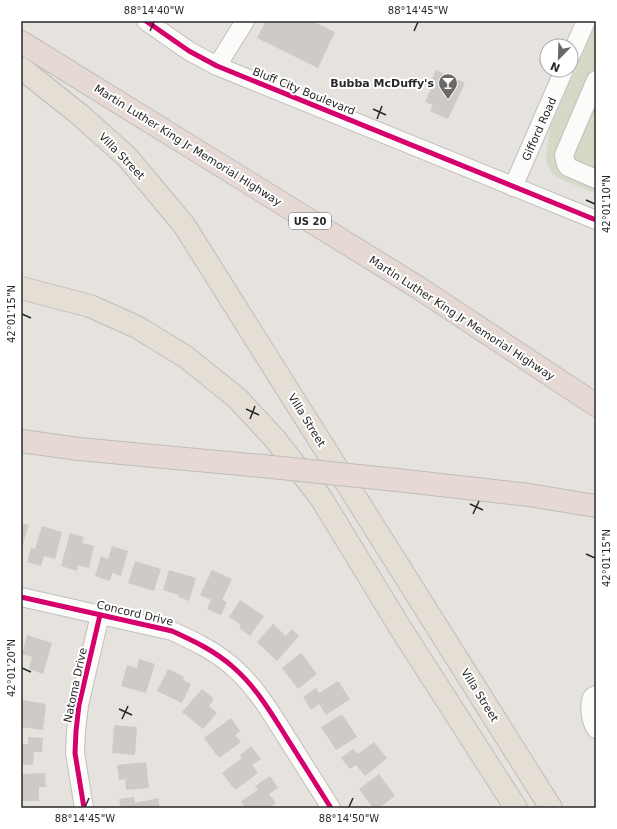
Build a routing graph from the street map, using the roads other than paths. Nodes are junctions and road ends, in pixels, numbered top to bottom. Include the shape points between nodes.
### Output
1 (146, 21) edge
2 (245, 21) edge
3 (586, 21) edge
4 (578, 38) edge
5 (21, 42) edge
6 (217, 66) junction
7 (21, 68) edge
8 (561, 78) edge
9 (596, 80) edge
10 (596, 179) edge
11 (513, 187) junction
12 (596, 220) edge
13 (21, 288) edge
14 (596, 405) edge
15 (21, 441) edge
16 (596, 506) edge
17 (21, 597) edge
18 (100, 615) junction
19 (596, 695) edge
20 (596, 729) edge
21 (84, 808) edge
22 (331, 808) edge
23 (516, 808) edge
24 (551, 808) edge

1 - 6 street, Bluff City Boulevard via 189,51
2 - 6 street
3 - 4 street
5 - 14 highway, Martin Luther King Jr Memorial Highway / US 20 via 419,288
6 - 11 street, Bluff City Boulevard
7 - 24 main road, Villa Street via 79,114 127,158 184,225
8 - 11 street, Gifford Road
9 - 10 street via 564,155 566,164 573,170
11 - 12 street, Bluff City Boulevard
13 - 23 main road via 90,306 137,327 186,357 238,399 275,438 321,498 401,629
15 - 16 highway, bridge via 397,480 529,495
17 - 18 street, Concord Drive
18 - 21 street, Natoma Drive via 79,705 76,730 75,753
18 - 22 street, Concord Drive via 172,631 193,640 234,667 265,704
19 - 20 street via 592,697 590,706

